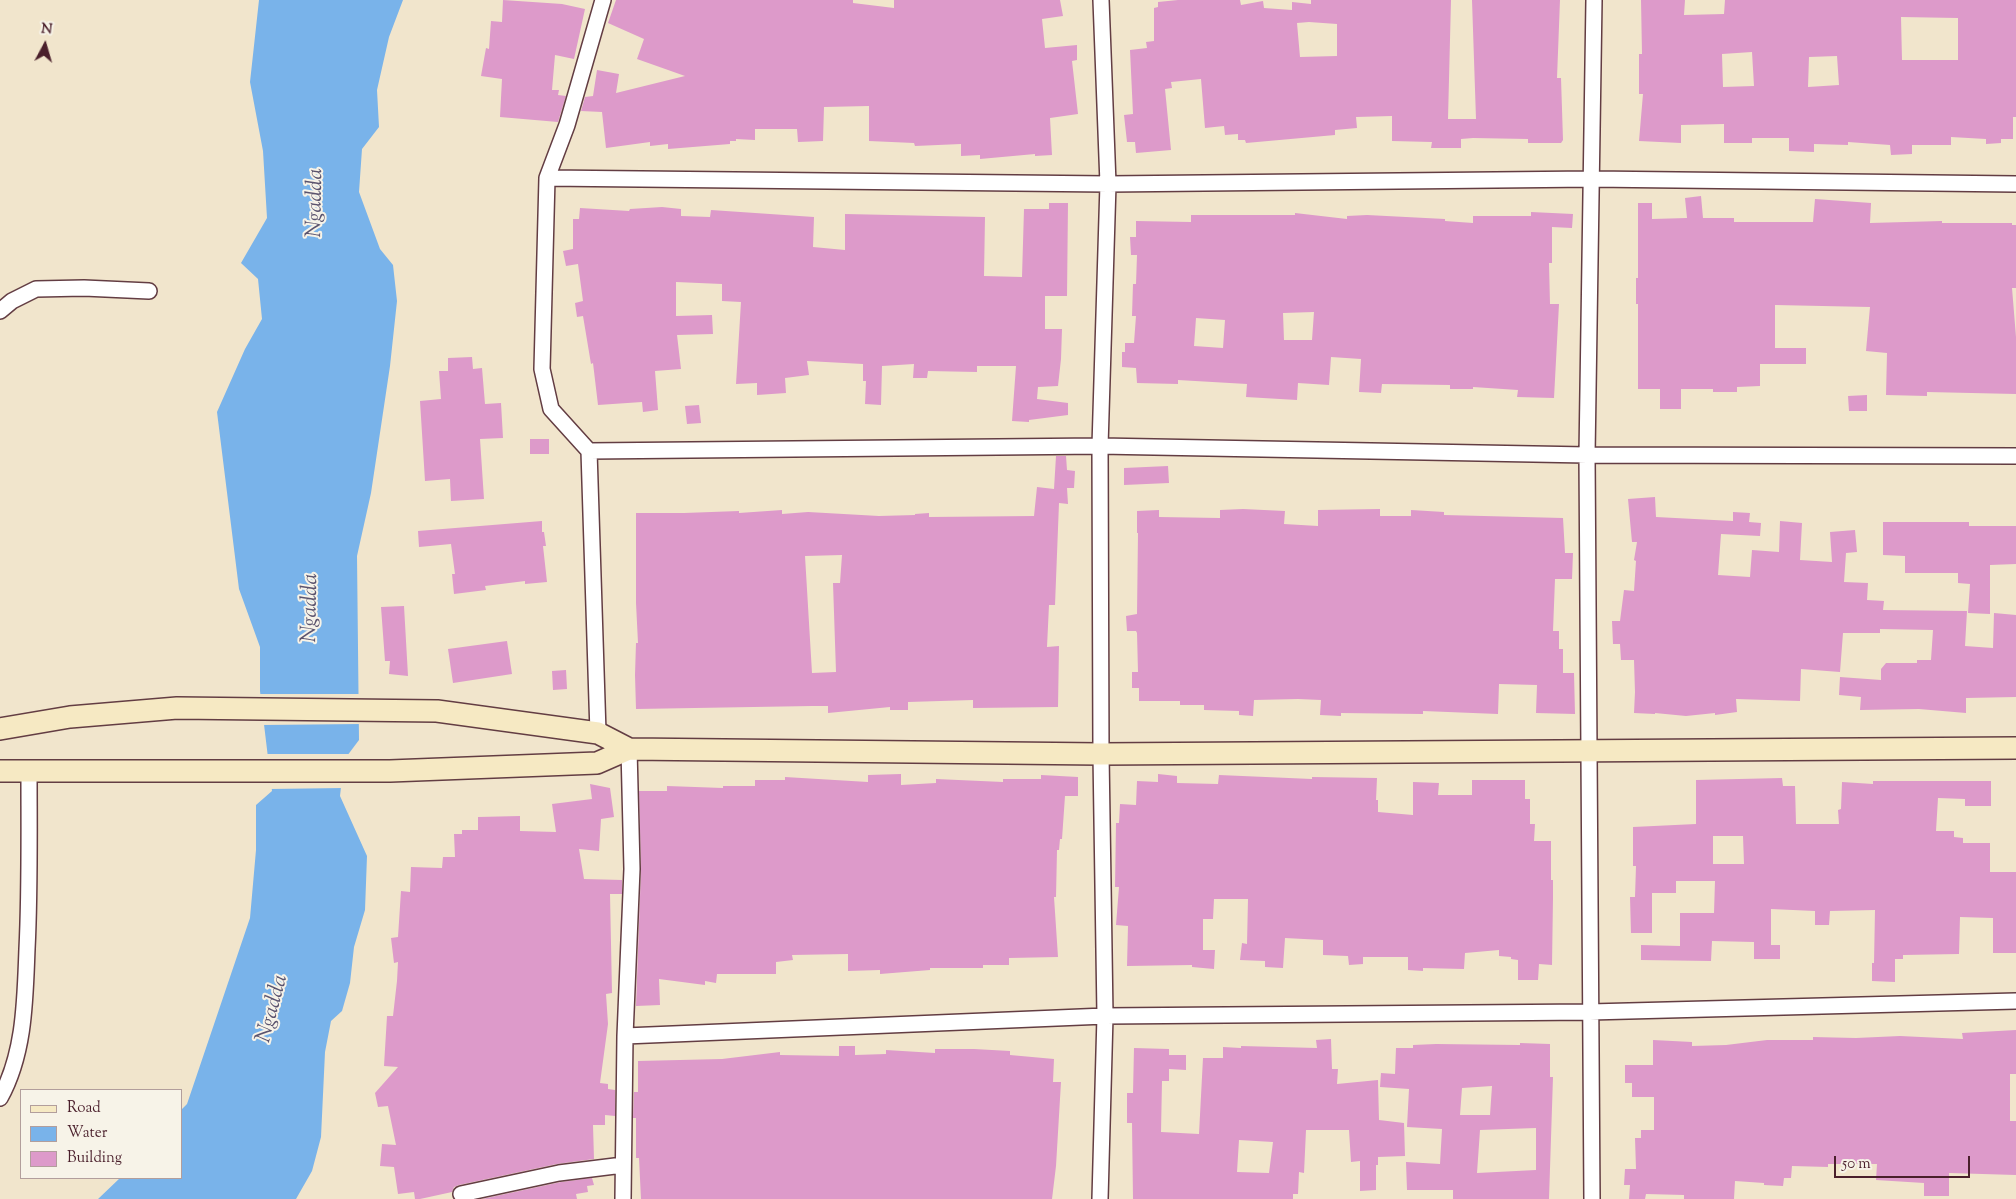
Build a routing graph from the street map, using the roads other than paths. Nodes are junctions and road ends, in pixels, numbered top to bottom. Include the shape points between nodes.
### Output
1 (603, 0) edge
2 (1101, 0) edge
3 (1594, 0) edge
4 (547, 178) junction
5 (1592, 179) junction
6 (1108, 184) junction
7 (2016, 184) edge
8 (36, 289) junction
9 (149, 291) dead end
10 (0, 294) edge
11 (0, 311) edge
12 (1100, 446) junction
13 (590, 451) junction
14 (1587, 455) junction
15 (2016, 456) edge
16 (0, 729) edge
17 (598, 733) junction
18 (2016, 748) edge
19 (629, 749) junction
20 (1590, 752) junction
21 (1100, 754) junction
22 (28, 770) junction
23 (0, 771) edge
24 (2016, 1001) edge
25 (1590, 1012) junction
26 (1105, 1016) junction
27 (625, 1036) junction
28 (0, 1098) edge
29 (623, 1165) junction
30 (461, 1194) dead end
31 (622, 1199) edge
32 (1100, 1199) edge
33 (1592, 1199) edge

1 - 4 street via 567,126
2 - 6 street
3 - 5 street
4 - 6 street
4 - 13 street via 542,369 551,409
5 - 6 street
5 - 7 street
5 - 14 street
6 - 12 street
8 - 9 street
8 - 10 street
8 - 11 street
12 - 13 street
12 - 14 street
12 - 21 street
13 - 17 street
14 - 15 street
14 - 20 street
16 - 17 main road via 70,717 177,708 385,709 437,711
17 - 19 main road
18 - 20 main road
19 - 21 main road
19 - 22 main road via 597,763 390,771
19 - 27 street via 632,869
20 - 21 main road
20 - 25 street
21 - 26 street
22 - 23 main road
22 - 28 street via 25,1008 17,1052
24 - 25 street
25 - 26 street
25 - 33 street
26 - 27 street
26 - 32 street
27 - 29 street
29 - 30 street via 559,1173
29 - 31 street

